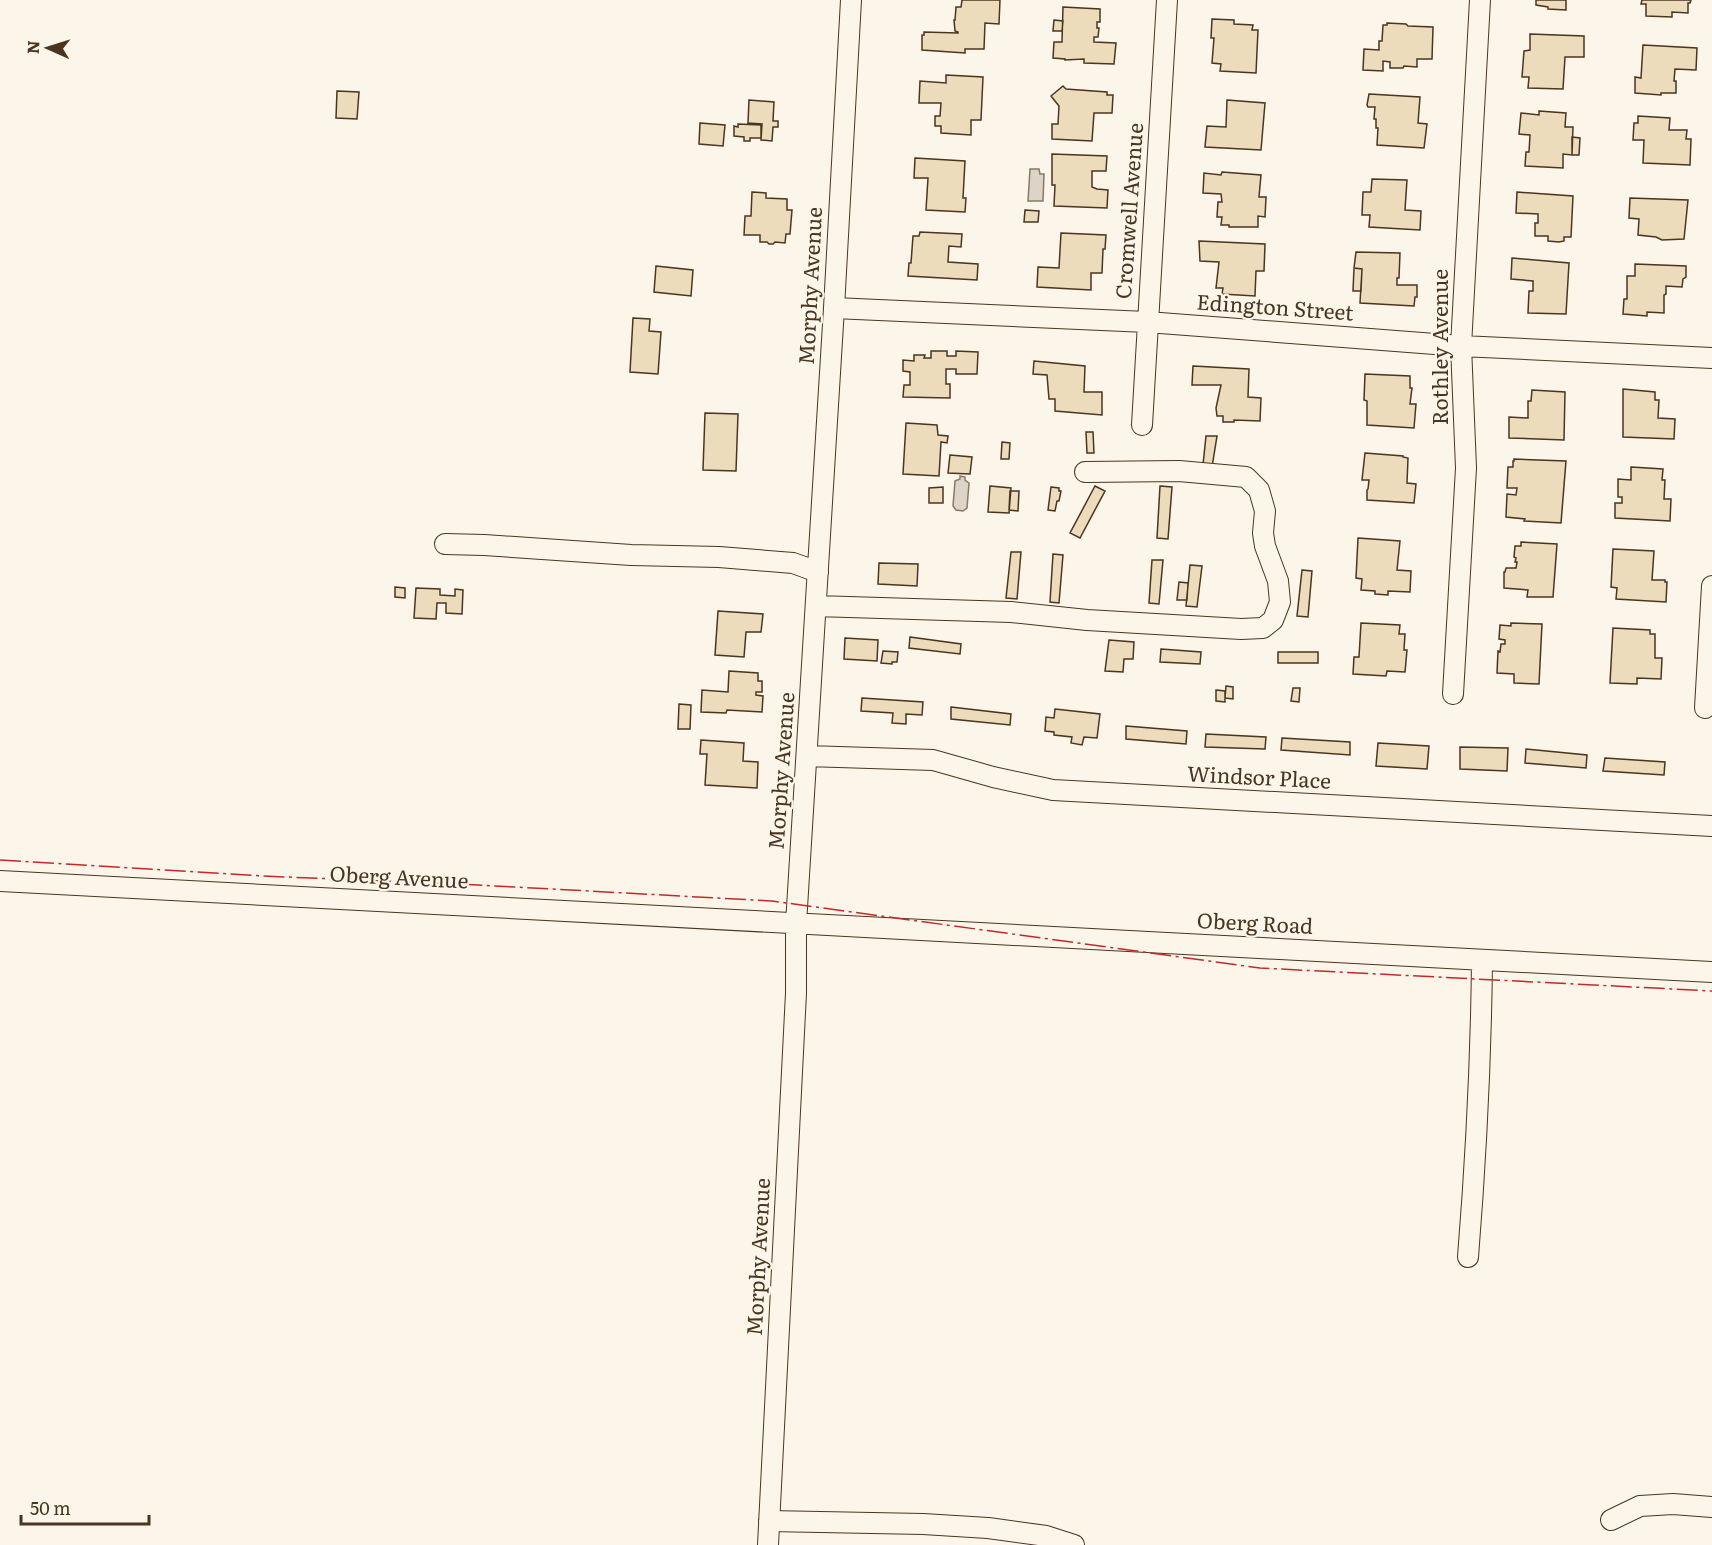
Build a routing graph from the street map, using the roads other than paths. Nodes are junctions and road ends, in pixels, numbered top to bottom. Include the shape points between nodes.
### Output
1 (850, 0) edge
2 (1167, 0) edge
3 (1480, 0) edge
4 (834, 308) junction
5 (1147, 322) junction
6 (1461, 346) junction
7 (1712, 358) edge
8 (1142, 425) dead end
9 (1085, 472) dead end
10 (445, 544) dead end
11 (818, 572) junction
12 (1712, 586) edge
13 (816, 606) junction
14 (1453, 694) dead end
15 (1705, 708) dead end
16 (807, 756) junction
17 (1712, 826) edge
18 (0, 881) edge
19 (796, 924) junction
20 (1482, 960) junction
21 (1712, 972) edge
22 (1468, 1257) dead end
23 (1712, 1507) edge
24 (1611, 1520) dead end
25 (769, 1521) junction
26 (768, 1545) edge
27 (1074, 1545) edge

1 - 4 street, Morphy Avenue
2 - 5 street, Cromwell Avenue
3 - 6 street, Rothley Avenue
4 - 5 street, Edington Street
4 - 11 street, Morphy Avenue
5 - 6 street, Edington Street
5 - 8 street, Cromwell Avenue
6 - 7 street, Edington Street
6 - 14 street, Rothley Avenue via 1466,468
9 - 13 street via 1179,471 1246,477 1259,490 1265,511 1265,546 1278,581 1280,602 1273,621 1263,628 1241,629 1011,612
10 - 11 street via 730,558 793,563
11 - 13 street, Morphy Avenue
12 - 15 street
13 - 16 street, Morphy Avenue
16 - 17 street, Windsor Place via 933,760 1053,790
16 - 19 street, Morphy Avenue
18 - 19 street, Oberg Avenue
19 - 20 street, Oberg Road
19 - 25 street, Morphy Avenue via 796,993
20 - 21 street, Oberg Road
20 - 22 street
23 - 24 street via 1640,1506
25 - 26 street, Morphy Avenue
25 - 27 street via 988,1528 1046,1536

